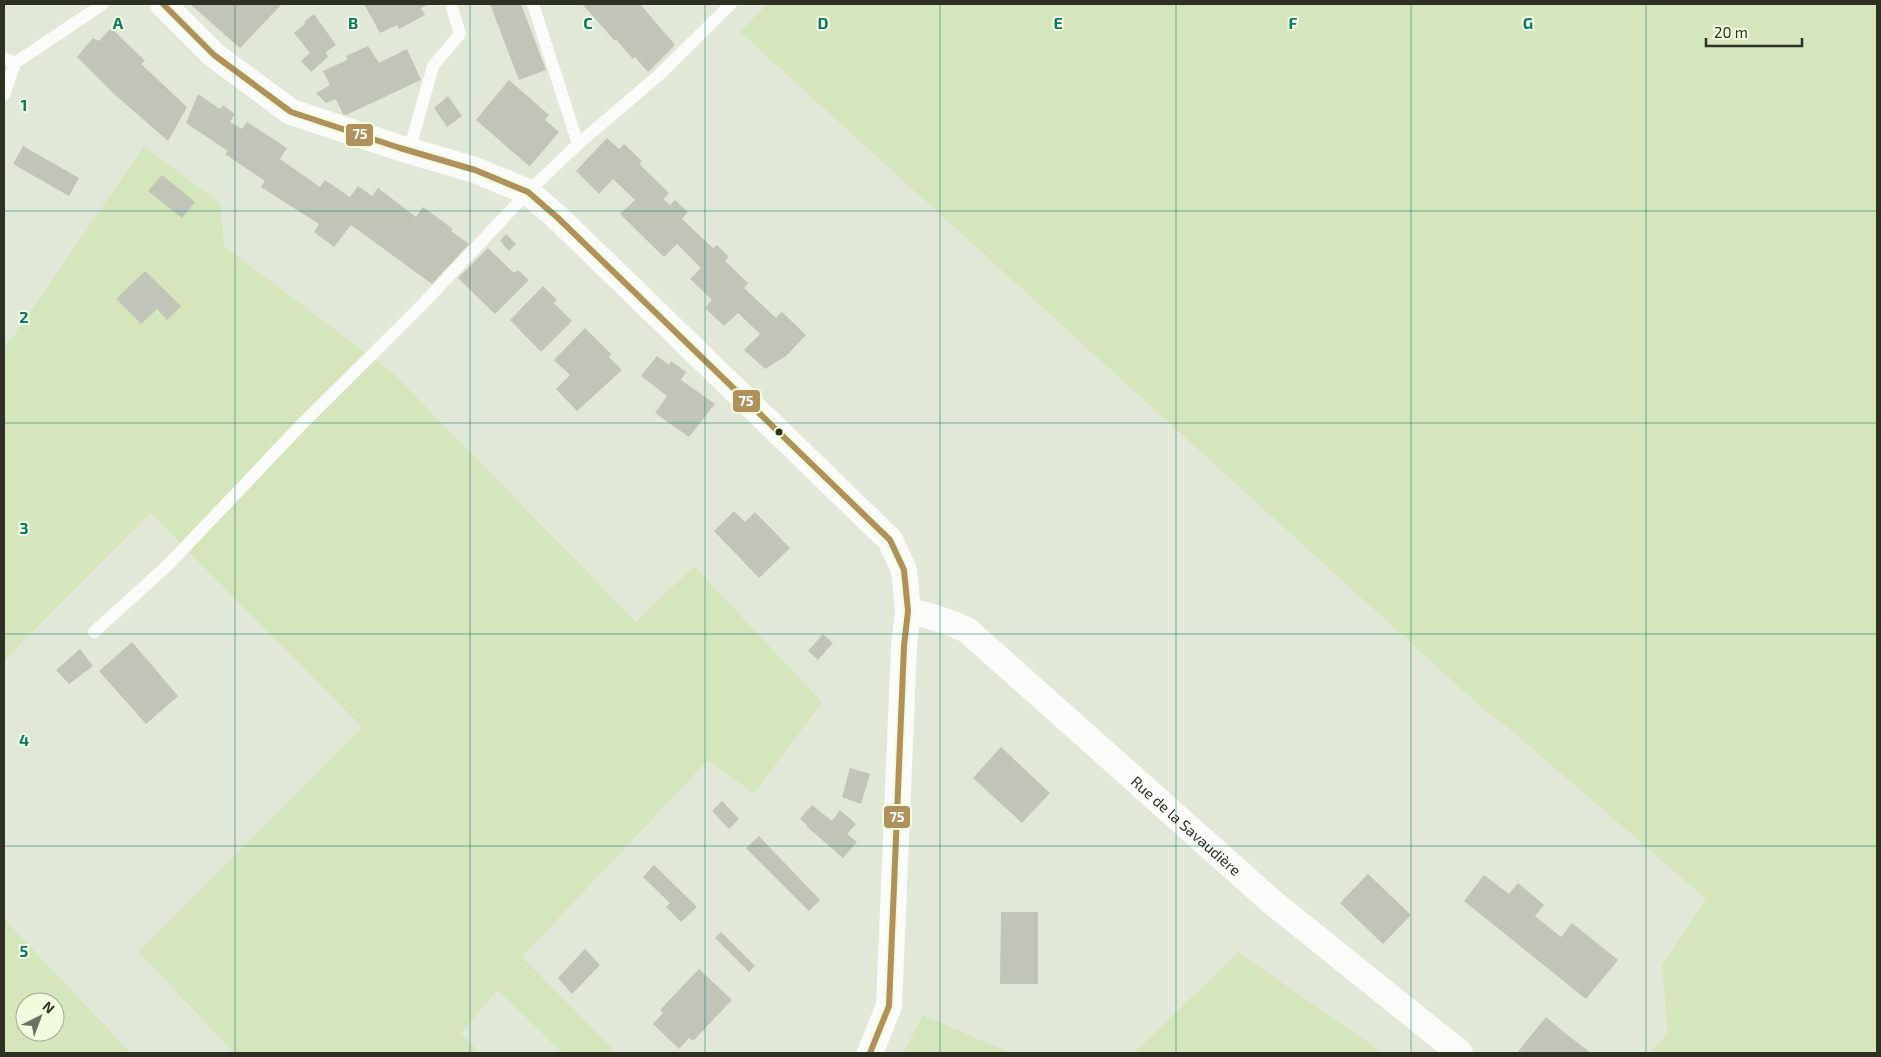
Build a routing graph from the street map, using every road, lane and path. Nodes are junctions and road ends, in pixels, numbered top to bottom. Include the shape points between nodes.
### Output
1 (103, 4) edge
2 (163, 4) edge
3 (533, 4) edge
4 (731, 4) edge
5 (452, 8) dead end
6 (9, 60) edge
7 (4, 95) edge
8 (578, 144) junction
9 (409, 151) junction
10 (528, 192) junction
11 (908, 611) junction
12 (94, 632) dead end
13 (870, 1053) edge
14 (1460, 1053) edge

1 - 6 lane
2 - 9 street via 214,55 291,112
3 - 8 lane
4 - 8 lane via 659,75
5 - 9 lane via 460,34 433,66
6 - 7 lane
8 - 10 lane
9 - 10 street via 475,170
10 - 11 street via 890,540 904,570
10 - 12 lane via 168,565
11 - 13 street via 889,1006
11 - 14 street, Rue de la Savaudière via 934,616 967,630 1272,902

